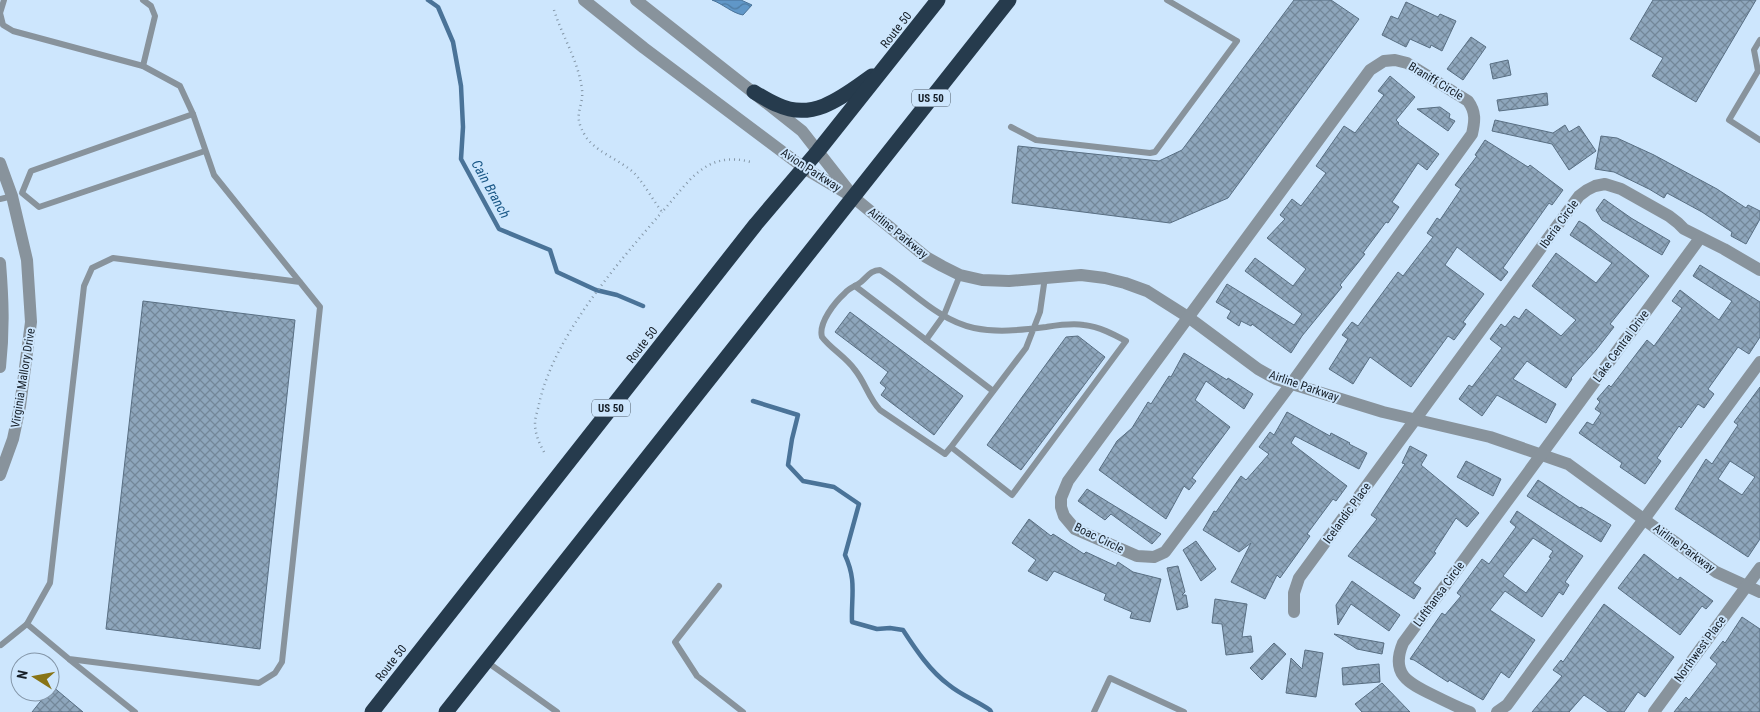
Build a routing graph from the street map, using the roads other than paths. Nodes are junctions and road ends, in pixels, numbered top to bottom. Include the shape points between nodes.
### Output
1 (4, 0) edge
2 (143, 0) edge
3 (584, 0) edge
4 (636, 0) edge
5 (938, 0) edge
6 (1009, 0) edge
7 (1167, 0) edge
8 (1760, 40) edge
9 (143, 66) junction
10 (886, 66) junction
11 (1759, 70) edge
12 (754, 92) junction
13 (193, 114) junction
14 (1011, 128) dead end
15 (1760, 140) edge
16 (205, 151) junction
17 (818, 151) junction
18 (0, 163) edge
19 (804, 168) junction
20 (11, 196) edge
21 (853, 197) junction
22 (1700, 238) junction
23 (0, 263) edge
24 (1760, 270) edge
25 (960, 275) junction
26 (1045, 277) junction
27 (300, 282) junction
28 (855, 286) junction
29 (944, 315) junction
30 (1188, 317) junction
31 (1035, 328) junction
32 (926, 340) junction
33 (1760, 362) edge
34 (0, 367) edge
35 (1291, 384) junction
36 (993, 391) junction
37 (1415, 419) junction
38 (950, 447) junction
39 (1541, 455) junction
40 (0, 475) edge
41 (1644, 520) junction
42 (1760, 568) edge
43 (719, 586) dead end
44 (1746, 587) junction
45 (1760, 592) edge
46 (1294, 612) dead end
47 (27, 624) junction
48 (0, 645) edge
49 (69, 659) junction
50 (486, 661) junction
51 (135, 712) edge
52 (372, 712) edge
53 (446, 712) edge
54 (557, 712) edge
55 (743, 712) edge
56 (1094, 712) edge
57 (1184, 712) edge
58 (1470, 712) edge
59 (1497, 712) edge
60 (1654, 712) edge

1 - 9 lane via 0,13 4,25 13,31
2 - 9 lane via 151,6 155,16
3 - 19 street, Avion Parkway
4 - 12 street, Avion Parkway
5 - 10 highway, Route 50 / US 50
6 - 21 highway, US 50
7 - 14 lane via 1237,41 1159,148 1150,153 1036,140
8 - 11 lane via 1754,50
9 - 13 lane via 180,86
10 - 12 highway via 824,107 796,111
10 - 17 highway, Route 50 / US 50
11 - 15 lane via 1730,120
12 - 17 street, Avion Parkway via 802,131
13 - 16 lane
13 - 20 lane via 31,171
16 - 20 lane via 39,207
16 - 27 lane via 214,175
17 - 19 highway, Route 50 / US 50
17 - 21 street, Avion Parkway
18 - 20 street, Virginia Mallory Drive
19 - 21 street, Avion Parkway
19 - 52 highway, Route 50 / US 50 via 756,224
20 - 40 street, Virginia Mallory Drive via 27,260 31,322 20,406
21 - 25 street, Airline Parkway via 926,257
21 - 50 highway, US 50
22 - 24 street, Iberia Circle
22 - 37 street, Iberia Circle via 1621,189 1604,184 1587,190 1579,196
22 - 39 street, Lake Central Drive
23 - 34 street, Virginia Mallory Drive via 4,330
25 - 26 street, Airline Parkway via 1009,281
25 - 29 lane
26 - 30 street, Airline Parkway via 1081,275 1125,283 1156,296
26 - 31 lane
27 - 47 lane via 113,258 92,268 84,286 50,583
27 - 49 lane via 320,307 282,662 275,673 259,683
28 - 29 lane via 872,272 880,270
28 - 32 lane
28 - 38 lane via 844,293 823,322 822,336 855,369 880,410 945,454
29 - 31 lane via 961,324 995,331
29 - 32 lane
30 - 35 street, Airline Parkway via 1258,369
30 - 35 street, Boac Circle via 1068,481 1061,507 1075,528 1137,556 1154,557 1165,552
30 - 35 street, Braniff Circle via 1370,70 1384,61 1407,63 1458,93 1472,107 1475,119 1472,134
31 - 36 lane via 1026,348
31 - 38 lane via 1084,325 1107,331 1126,341 1012,495
32 - 36 lane
33 - 41 street
35 - 37 street, Airline Parkway
36 - 38 lane
37 - 39 street, Airline Parkway via 1490,437
37 - 46 street, Icelandic Place via 1299,578 1294,593
39 - 41 street, Airline Parkway via 1568,464
39 - 58 street, Lufthansa Circle via 1403,642 1399,652 1400,670 1408,682
41 - 44 street, Airline Parkway via 1716,572
41 - 59 street via 1507,705
42 - 44 street, Northwest Place
43 - 55 lane via 676,642 697,676
44 - 45 street, Airline Parkway
44 - 60 street, Northwest Place
47 - 48 lane
47 - 49 lane
49 - 51 lane
50 - 53 highway, US 50
50 - 54 lane
56 - 57 lane via 1110,678

